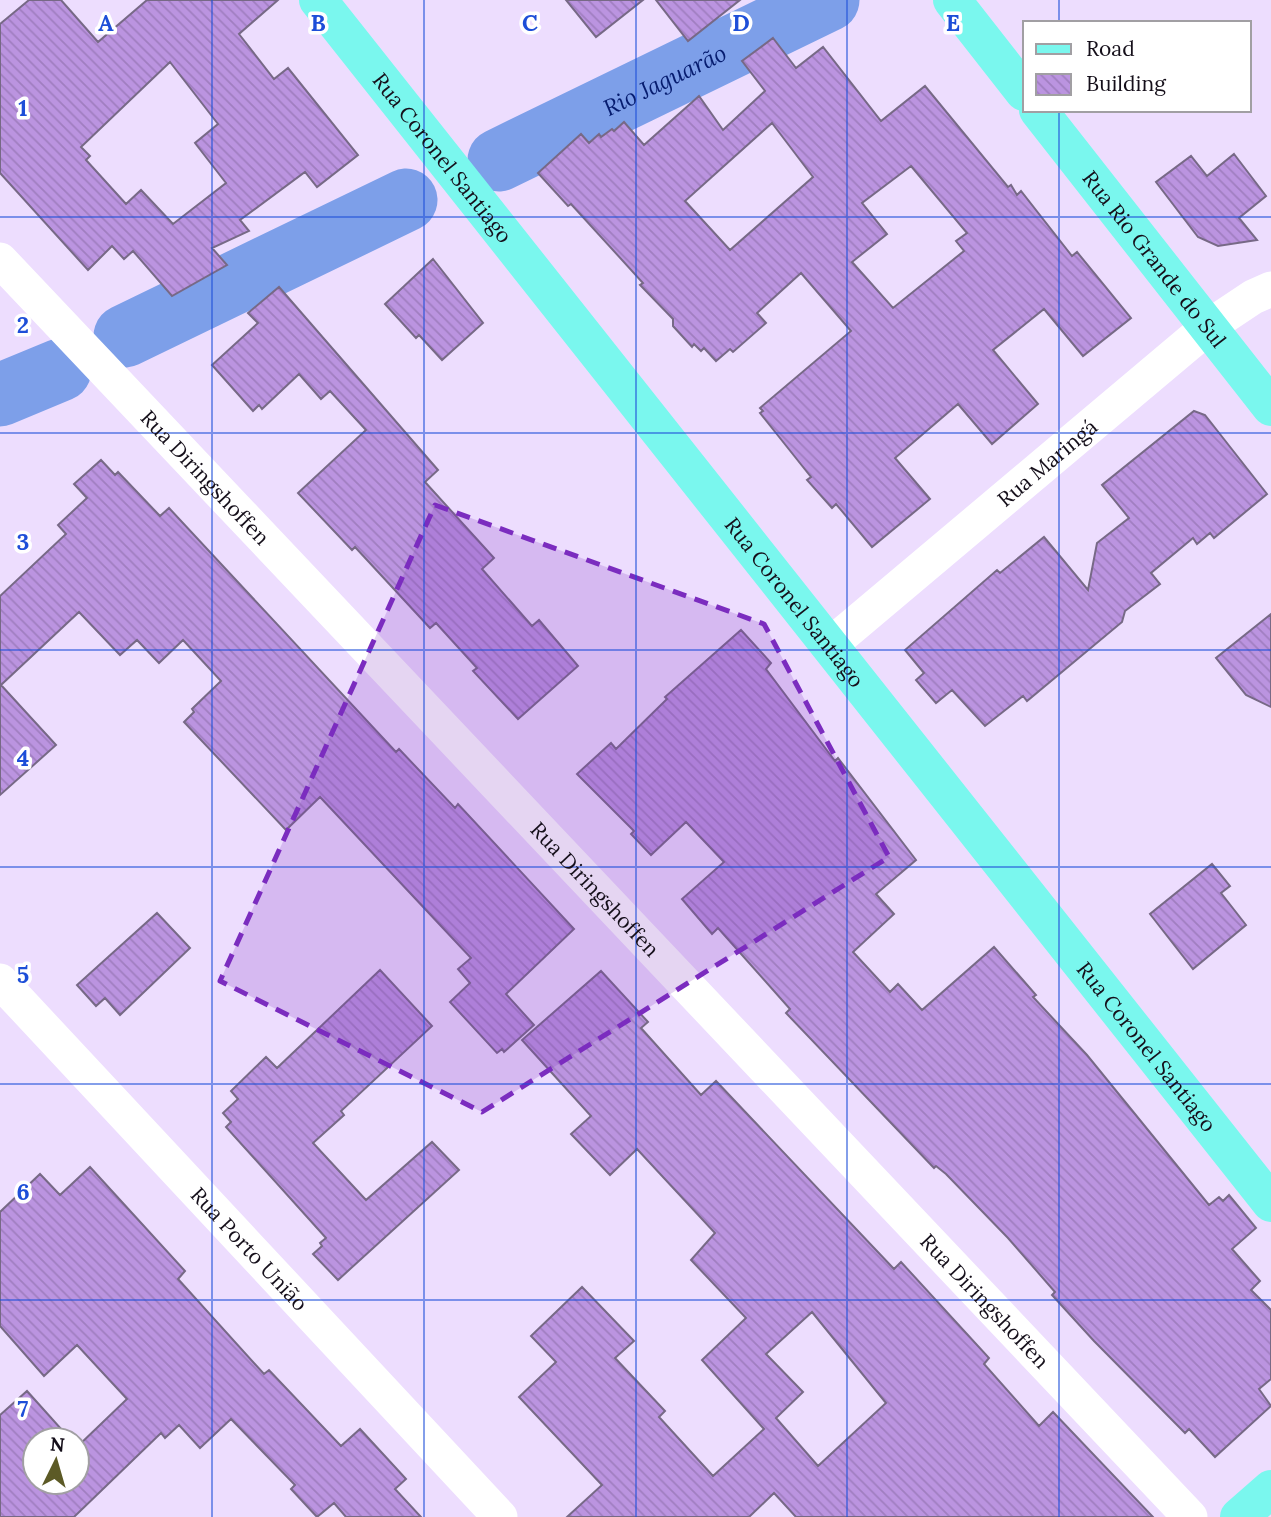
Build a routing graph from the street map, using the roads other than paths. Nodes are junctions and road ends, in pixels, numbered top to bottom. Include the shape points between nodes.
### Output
1 (318, 0) edge
2 (952, 0) edge
3 (1023, 91) edge
4 (1040, 112) edge
5 (0, 260) edge
6 (1271, 289) edge
7 (1208, 327) junction
8 (1271, 407) edge
9 (830, 646) junction
10 (0, 981) edge
11 (1271, 1203) edge
12 (1271, 1489) edge
13 (500, 1517) edge
14 (1190, 1517) edge
15 (1239, 1517) edge

1 - 9 main road, Rua Coronel Santiago
2 - 3 main road
4 - 7 main road, Rua Rio Grande do Sul
5 - 14 street, Rua Diringshoffen
6 - 7 street, Rua Maringá
7 - 8 main road, Rua Rio Grande do Sul
7 - 9 street, Rua Maringá
9 - 11 main road, Rua Coronel Santiago
10 - 13 street, Rua Porto União
12 - 15 main road

